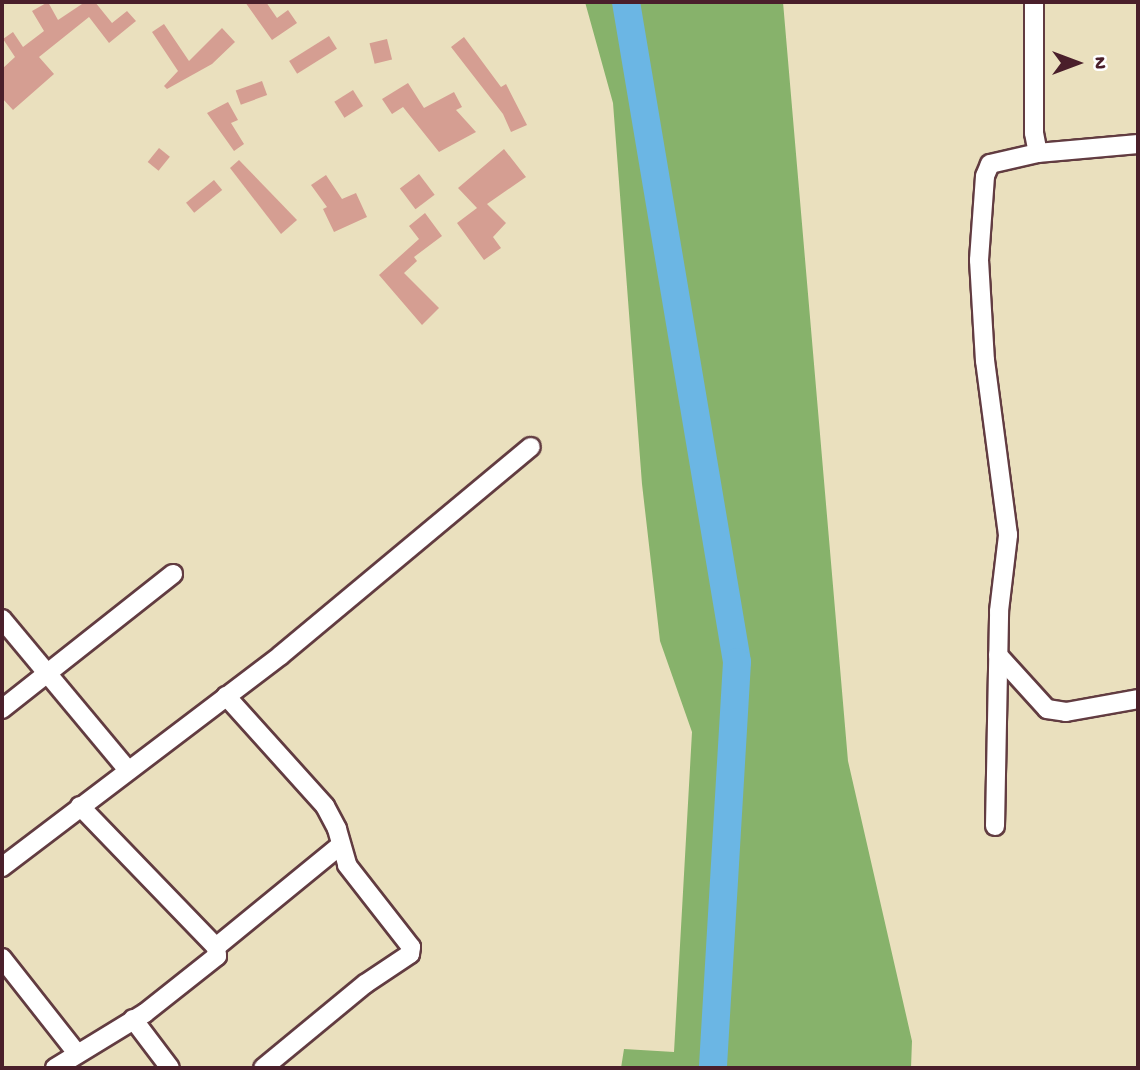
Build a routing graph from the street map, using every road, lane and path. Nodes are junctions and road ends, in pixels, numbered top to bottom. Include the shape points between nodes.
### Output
1 (1034, 2) edge
2 (1138, 144) edge
3 (1038, 153) junction
4 (531, 447) dead end
5 (173, 574) dead end
6 (2, 618) edge
7 (998, 655) junction
8 (50, 674) junction
9 (226, 696) junction
10 (1138, 699) edge
11 (2, 709) edge
12 (127, 768) junction
13 (80, 806) junction
14 (995, 825) dead end
15 (338, 846) junction
16 (2, 867) edge
17 (216, 947) junction
18 (2, 958) edge
19 (133, 1019) junction
20 (76, 1052) junction
21 (55, 1068) edge
22 (170, 1068) edge
23 (263, 1068) edge

1 - 3 street
2 - 3 street
3 - 7 street via 997,160 989,164 985,176 979,260 985,361 1009,535
4 - 9 street via 282,655
5 - 8 street
6 - 8 street
7 - 10 street via 1047,709 1066,712
7 - 14 street
8 - 11 street
8 - 12 street
9 - 12 street
9 - 15 street via 325,806 337,829
12 - 13 street
13 - 16 street
13 - 17 street
15 - 17 street
15 - 23 street via 347,865 411,947 410,954 365,984
17 - 19 street via 214,963
18 - 20 street
19 - 20 street
19 - 22 street
20 - 21 street

